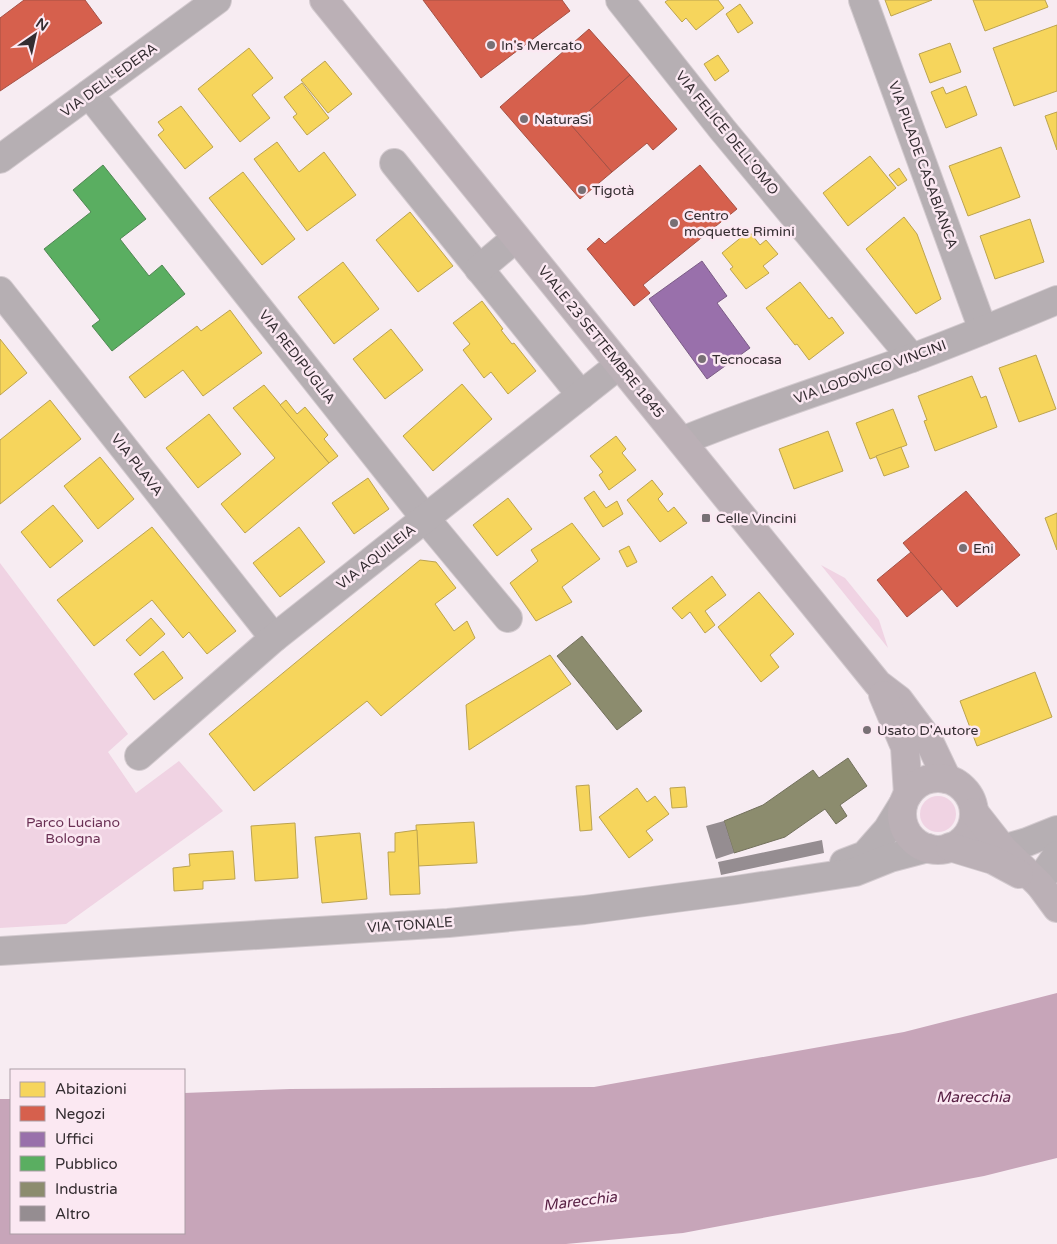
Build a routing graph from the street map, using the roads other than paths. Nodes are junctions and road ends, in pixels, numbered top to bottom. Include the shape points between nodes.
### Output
1 (217, 0) edge
2 (324, 0) edge
3 (620, 0) edge
4 (863, 0) edge
5 (89, 94) junction
6 (0, 158) edge
7 (394, 163) dead end
8 (516, 238) junction
9 (480, 269) junction
10 (0, 291) edge
11 (1057, 300) edge
12 (983, 330) junction
13 (912, 358) junction
14 (619, 365) junction
15 (581, 395) junction
16 (682, 441) junction
17 (425, 518) junction
18 (508, 618) dead end
19 (274, 638) junction
20 (878, 684) junction
21 (139, 756) dead end
22 (947, 779) junction
23 (906, 799) junction
24 (974, 812) junction
25 (1057, 830) edge
26 (939, 848) junction
27 (1002, 849) junction
28 (1057, 855) edge
29 (819, 878) junction
30 (1048, 896) edge
31 (0, 951) edge

1 - 5 street, VIA DELL'EDERA
2 - 8 main road, VIALE 23 SETTEMBRE 1845
3 - 13 street, VIA FELICE DELL'OMO
4 - 12 street, VIA PILADE CASABIANCA
5 - 6 street, VIA DELL'EDERA
5 - 17 street, VIA REDIPUGLIA
7 - 9 street
8 - 9 street
8 - 14 main road, VIALE 23 SETTEMBRE 1845
9 - 15 street
10 - 19 street, VIA PLAVA
11 - 12 street, VIA LODOVICO VINCINI
12 - 13 street, VIA LODOVICO VINCINI
13 - 16 street, VIA LODOVICO VINCINI
14 - 15 street, VIA AQUILEIA
14 - 16 main road, VIALE 23 SETTEMBRE 1845
15 - 17 street, VIA AQUILEIA
16 - 20 main road, VIALE 23 SETTEMBRE 1845
17 - 18 street, VIA REDIPUGLIA
17 - 19 street, VIA AQUILEIA
19 - 21 street, VIA AQUILEIA
20 - 22 main road, VIALE 23 SETTEMBRE 1845 via 899,700 928,739
20 - 23 main road, VIALE 23 SETTEMBRE 1845 via 904,747
22 - 23 main road via 925,780
22 - 24 main road, VIALE 23 SETTEMBRE 1845 via 966,792
23 - 26 main road, VIALE 23 SETTEMBRE 1845 via 902,815 910,836 918,844
23 - 29 street, VIA TONALE via 887,830 864,855
24 - 26 main road via 968,834 960,842
24 - 27 main road, VIALE 23 SETTEMBRE 1845
25 - 27 street
26 - 29 street, VIA TONALE via 890,858 855,872
26 - 30 main road, VIALE 23 SETTEMBRE 1845 via 993,860 1016,872
27 - 30 main road, VIALE 23 SETTEMBRE 1845
28 - 30 street via 1048,868
29 - 31 street, VIA TONALE via 584,910 448,923

